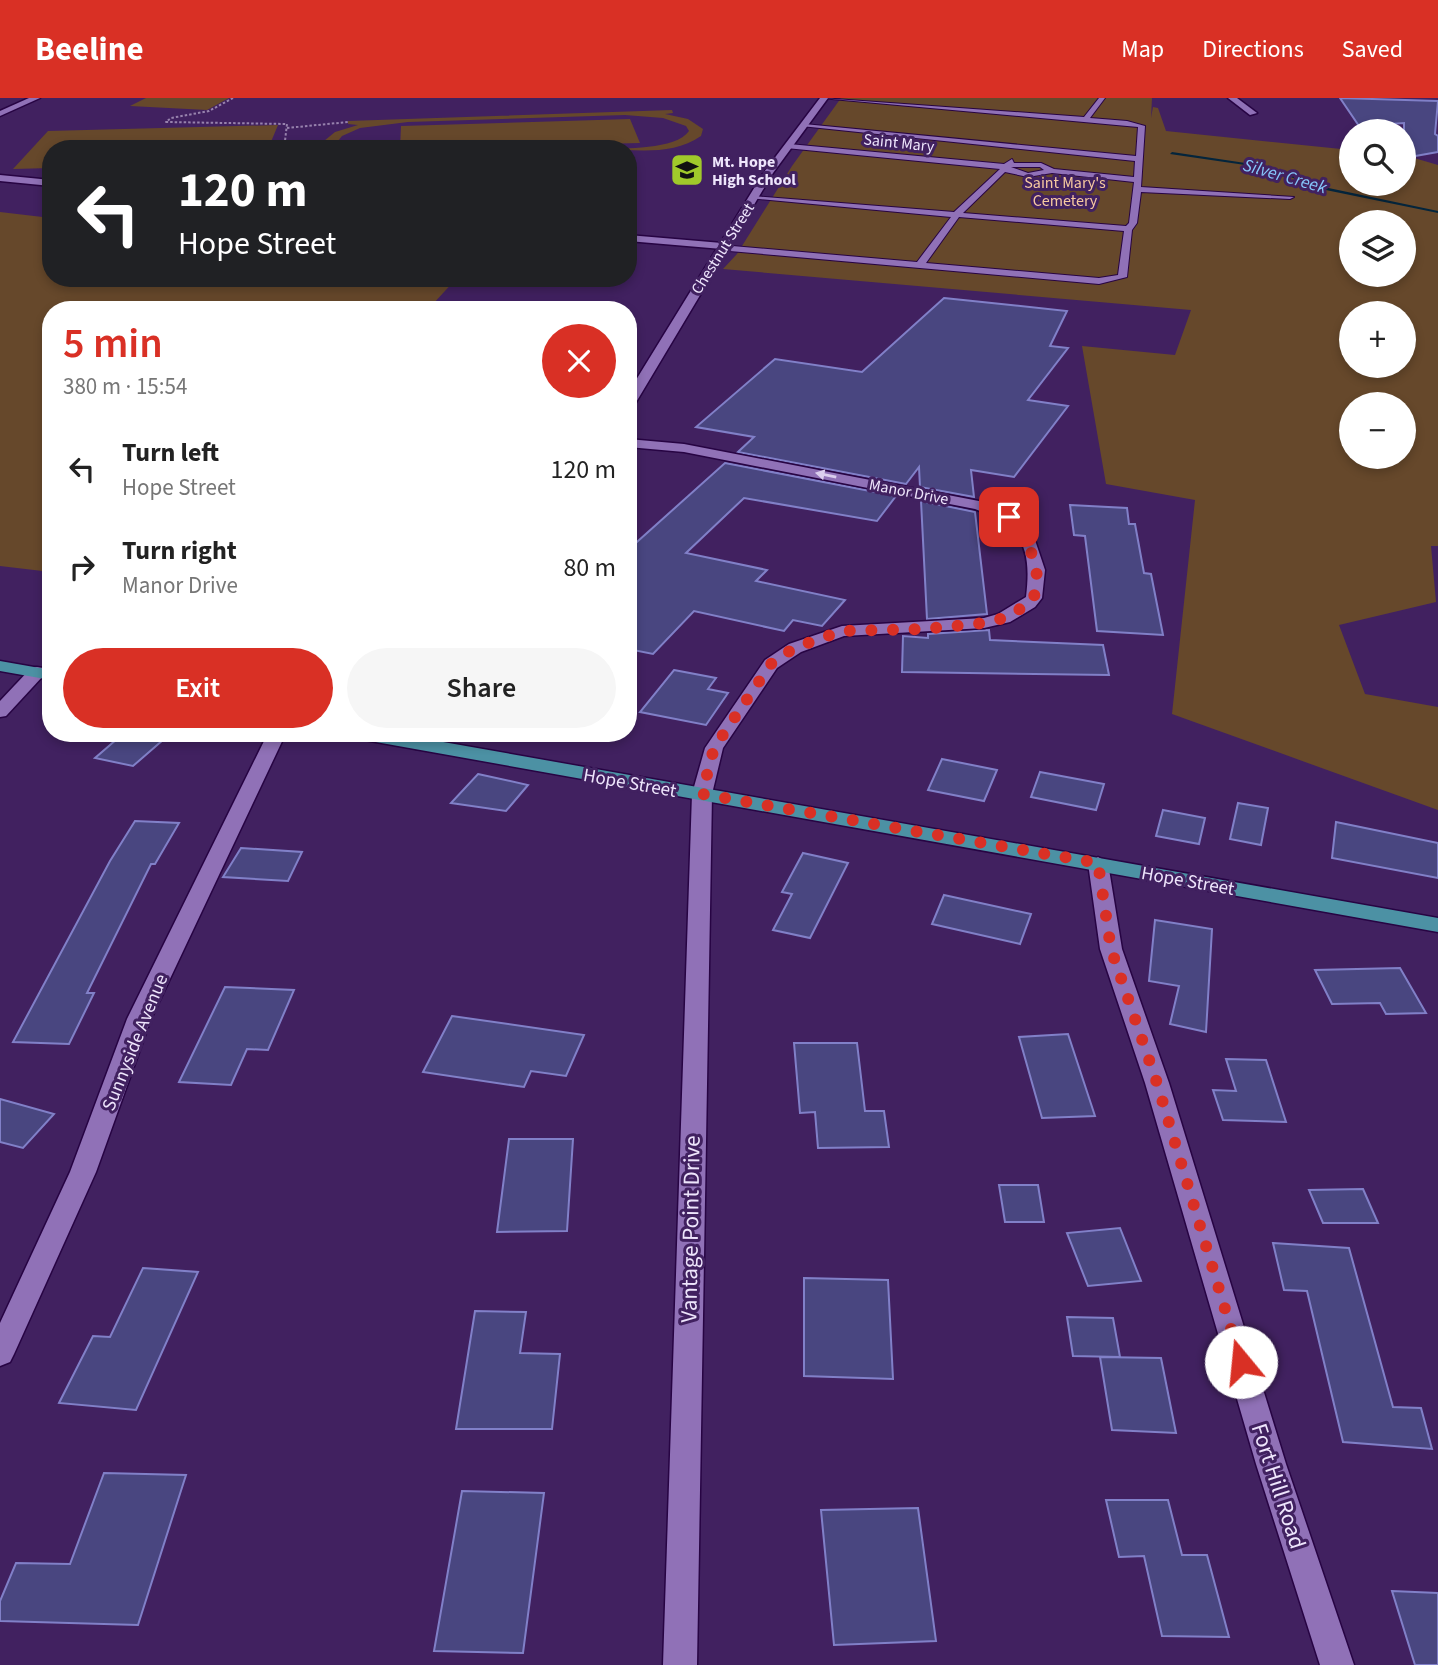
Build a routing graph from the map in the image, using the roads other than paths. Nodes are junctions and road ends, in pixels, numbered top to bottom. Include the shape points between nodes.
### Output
1 (36, 98) edge
2 (824, 98) edge
3 (1102, 98) edge
4 (1232, 98) edge
5 (863, 100) edge
6 (1253, 113) dead end
7 (0, 114) edge
8 (1086, 120) junction
9 (804, 126) junction
10 (789, 146) junction
11 (1018, 146) junction
12 (1139, 159) junction
13 (1007, 167) junction
14 (0, 178) edge
15 (42, 182) edge
16 (1138, 184) junction
17 (1290, 197) dead end
18 (753, 198) junction
19 (957, 214) junction
20 (1128, 229) junction
21 (637, 239) edge
22 (722, 247) junction
23 (920, 265) junction
24 (637, 389) edge
25 (637, 444) edge
26 (0, 666) edge
27 (42, 674) edge
28 (42, 676) edge
29 (0, 712) edge
30 (273, 742) edge
31 (440, 742) edge
32 (702, 794) junction
33 (1098, 863) junction
34 (1438, 925) edge
35 (0, 1354) edge
36 (680, 1665) edge
37 (1337, 1665) edge

1 - 7 street
2 - 5 lane
2 - 9 street, Chestnut Street
3 - 8 lane
4 - 6 street
5 - 8 lane
8 - 12 lane via 1142,126
9 - 10 street, Chestnut Street
9 - 11 lane
10 - 13 lane, Saint Mary
10 - 18 street, Chestnut Street
11 - 12 lane
11 - 13 lane
12 - 16 lane
13 - 16 lane, Saint Mary via 1028,175 1052,171
13 - 19 lane
14 - 15 street
16 - 17 lane
16 - 20 lane via 1133,223
18 - 19 lane
18 - 22 street, Chestnut Street
19 - 20 lane
19 - 23 lane
20 - 23 lane via 1125,271 1122,277 1110,280
21 - 22 street
22 - 23 lane
22 - 24 street, Chestnut Street
32 -> 25 street, Manor Drive via 714,748 771,664 794,648 842,631 972,625 1004,618 1034,598 1037,570 1019,526 979,505 684,447
26 - 27 main road
28 - 29 street
30 - 35 street, Sunnyside Avenue via 139,1019 83,1172
31 - 32 main road, Hope Street
32 - 33 main road, Hope Street
32 - 36 street, Vantage Point Drive
33 - 34 main road, Hope Street
33 - 37 street, Fort Hill Road via 1111,949 1157,1083 1271,1464

